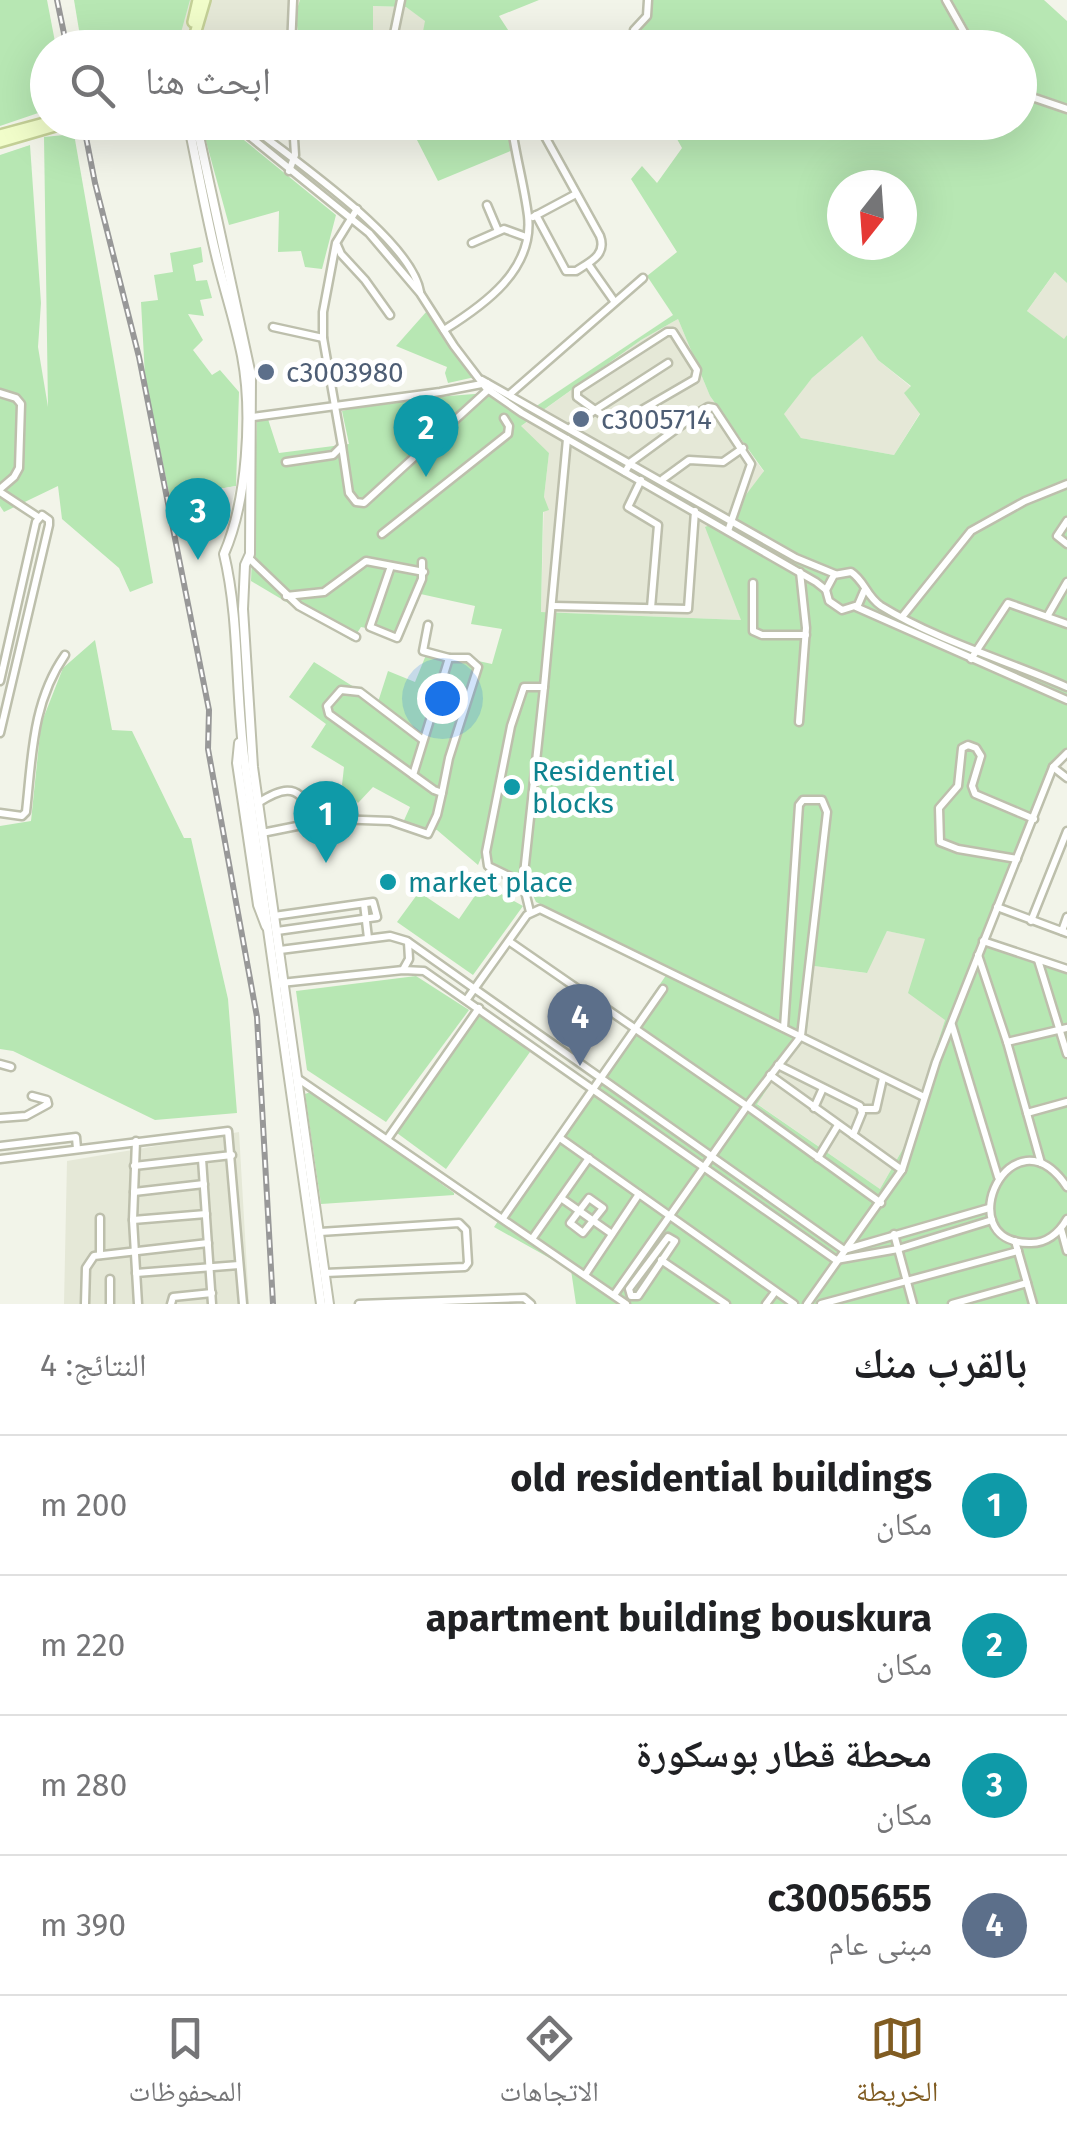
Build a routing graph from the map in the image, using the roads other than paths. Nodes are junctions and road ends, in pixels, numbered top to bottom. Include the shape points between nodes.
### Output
1 (202, 0) edge
2 (293, 0) edge
3 (400, 0) edge
4 (648, 0) edge
5 (946, 0) edge
6 (194, 30) edge
7 (292, 30) edge
8 (394, 30) edge
9 (634, 30) edge
10 (963, 30) edge
11 (1037, 98) edge
12 (1067, 109) edge
13 (30, 128) edge
14 (30, 131) edge
15 (0, 138) edge
16 (192, 140) edge
17 (200, 140) edge
18 (253, 140) edge
19 (268, 140) edge
20 (293, 140) edge
21 (515, 140) edge
22 (547, 140) edge
23 (294, 162) junction
24 (290, 171) junction
25 (576, 194) junction
26 (488, 206) dead end
27 (357, 209) junction
28 (350, 216) junction
29 (532, 218) junction
30 (498, 231) junction
31 (526, 237) junction
32 (336, 243) junction
33 (472, 243) dead end
34 (588, 264) junction
35 (643, 278) dead end
36 (420, 293) junction
37 (614, 301) junction
38 (390, 316) dead end
39 (273, 327) dead end
40 (444, 330) junction
41 (324, 338) junction
42 (668, 364) dead end
43 (486, 384) junction
44 (0, 394) edge
45 (510, 394) junction
46 (335, 406) junction
47 (594, 410) junction
48 (522, 412) junction
49 (253, 416) junction
50 (504, 418) dead end
51 (509, 426) junction
52 (571, 427) junction
53 (567, 439) junction
54 (342, 446) junction
55 (743, 448) junction
56 (286, 462) dead end
57 (631, 462) junction
58 (625, 472) junction
59 (641, 480) junction
60 (662, 480) junction
61 (1067, 484) edge
62 (0, 490) edge
63 (695, 512) junction
64 (38, 517) junction
65 (732, 520) junction
66 (1067, 522) edge
67 (728, 531) junction
68 (382, 534) dead end
69 (230, 544) junction
70 (1067, 544) edge
71 (247, 558) junction
72 (422, 562) dead end
73 (229, 565) junction
74 (391, 566) junction
75 (424, 572) junction
76 (800, 572) junction
77 (835, 574) junction
78 (1067, 582) edge
79 (753, 583) dead end
80 (826, 590) junction
81 (864, 591) junction
82 (286, 596) junction
83 (553, 606) junction
84 (855, 607) junction
85 (651, 608) junction
86 (16, 611) junction
87 (27, 614) junction
88 (1048, 616) junction
89 (902, 618) junction
90 (1067, 624) edge
91 (428, 625) dead end
92 (806, 635) junction
93 (356, 637) dead end
94 (977, 650) junction
95 (65, 655) dead end
96 (449, 658) junction
97 (971, 659) junction
98 (0, 679) edge
99 (12, 680) junction
100 (544, 687) junction
101 (1067, 688) edge
102 (0, 690) edge
103 (10, 692) junction
104 (1067, 700) edge
105 (799, 722) dead end
106 (0, 734) edge
107 (424, 740) junction
108 (1067, 753) edge
109 (1054, 767) junction
110 (413, 775) junction
111 (1067, 778) edge
112 (442, 793) junction
113 (257, 804) junction
114 (0, 813) edge
115 (307, 818) junction
116 (1034, 819) junction
117 (1067, 831) edge
118 (262, 833) junction
119 (1017, 859) junction
120 (524, 883) junction
121 (997, 907) junction
122 (530, 912) junction
123 (274, 916) junction
124 (1067, 916) edge
125 (365, 919) junction
126 (1031, 922) junction
127 (272, 930) junction
128 (1064, 932) edge
129 (368, 938) junction
130 (983, 941) junction
131 (408, 942) junction
132 (510, 942) junction
133 (280, 950) junction
134 (978, 955) junction
135 (1038, 960) junction
136 (1067, 969) edge
137 (403, 970) junction
138 (285, 983) junction
139 (274, 984) junction
140 (474, 989) junction
141 (663, 989) dead end
142 (466, 999) junction
143 (479, 1008) junction
144 (951, 1023) junction
145 (784, 1028) junction
146 (1063, 1028) edge
147 (636, 1030) junction
148 (801, 1036) junction
149 (1007, 1042) junction
150 (1067, 1054) edge
151 (0, 1064) edge
152 (778, 1064) junction
153 (11, 1066) dead end
154 (770, 1075) junction
155 (298, 1078) junction
156 (603, 1078) junction
157 (883, 1078) junction
158 (823, 1088) junction
159 (596, 1090) junction
160 (32, 1096) dead end
161 (924, 1096) junction
162 (1067, 1102) edge
163 (747, 1106) junction
164 (814, 1108) junction
165 (862, 1109) junction
166 (1027, 1113) junction
167 (0, 1118) edge
168 (838, 1125) junction
169 (853, 1135) junction
170 (388, 1138) junction
171 (560, 1138) junction
172 (136, 1141) junction
173 (0, 1146) edge
174 (77, 1149) junction
175 (232, 1155) junction
176 (712, 1155) junction
177 (202, 1158) junction
178 (588, 1158) junction
179 (818, 1158) junction
180 (0, 1159) edge
181 (1041, 1163) junction
182 (134, 1166) junction
183 (705, 1166) junction
184 (902, 1170) junction
185 (998, 1177) junction
186 (204, 1184) junction
187 (1067, 1186) edge
188 (134, 1192) junction
189 (639, 1194) junction
190 (561, 1198) junction
191 (881, 1203) junction
192 (989, 1208) junction
193 (578, 1210) junction
194 (206, 1214) junction
195 (670, 1217) junction
196 (100, 1218) dead end
197 (504, 1218) junction
198 (133, 1220) junction
199 (992, 1220) junction
200 (1067, 1220) edge
201 (594, 1221) junction
202 (1061, 1230) junction
203 (320, 1232) junction
204 (612, 1234) junction
205 (894, 1234) junction
206 (532, 1239) junction
207 (1015, 1241) junction
208 (208, 1243) junction
209 (898, 1249) junction
210 (134, 1250) junction
211 (844, 1250) junction
212 (1018, 1251) junction
213 (650, 1252) junction
214 (1067, 1252) edge
215 (100, 1255) junction
216 (836, 1260) junction
217 (664, 1261) junction
218 (240, 1265) junction
219 (210, 1268) junction
220 (325, 1272) junction
221 (136, 1273) junction
222 (585, 1276) junction
223 (110, 1278) dead end
224 (906, 1283) junction
225 (1028, 1283) junction
226 (995, 1291) junction
227 (775, 1292) junction
228 (212, 1293) junction
229 (614, 1295) junction
230 (85, 1304) edge
231 (110, 1304) edge
232 (138, 1304) edge
233 (171, 1304) edge
234 (212, 1304) edge
235 (243, 1304) edge
236 (320, 1304) edge
237 (330, 1304) edge
238 (359, 1304) edge
239 (532, 1304) edge
240 (626, 1304) edge
241 (726, 1304) edge
242 (766, 1304) edge
243 (794, 1304) edge
244 (807, 1304) edge
245 (821, 1304) edge
246 (913, 1304) edge
247 (952, 1304) edge
248 (999, 1304) edge
249 (1034, 1304) edge

1 - 6 main road
2 - 7 street
3 - 8 street
4 - 9 street via 647,16
5 - 10 street
11 - 12 street
13 - 15 main road
14 - 15 main road
16 - 69 street via 244,378 240,500
17 - 49 street via 246,346
18 - 24 street
19 - 23 street
20 - 23 street
21 - 29 street
22 - 25 street
23 - 24 street
23 - 27 street
24 - 28 street
25 - 29 street
25 - 34 street via 602,241 601,253
26 - 30 street
27 - 28 street
27 - 36 street via 392,244
28 - 32 street
28 - 36 street
29 - 31 street
29 - 34 street via 562,268 573,272
30 - 31 street
30 - 33 street
31 - 40 street via 502,288
32 - 38 street
32 - 41 street
34 - 37 street
35 - 37 street
36 - 40 street
37 - 45 street
39 - 41 street
40 - 43 street
41 - 46 street
42 - 47 street
43 - 45 street
43 - 46 street
43 - 48 street
43 - 54 street via 364,503 349,493
44 - 62 street via 21,404 19,468
45 - 52 street
46 - 49 street
46 - 54 street
47 - 47 street via 622,422 695,379 697,370 675,332 576,391
47 - 52 street
48 - 51 street
48 - 53 street
49 - 71 street
50 - 51 street
51 - 68 street via 508,434
52 - 57 street
53 - 58 street
53 - 83 street
54 - 56 street via 333,455
55 - 57 street via 712,407
55 - 60 street via 722,462 689,460
55 - 65 street via 751,468
57 - 58 street
57 - 60 street
58 - 59 street
59 - 63 street
59 - 85 street via 628,507 658,525
60 - 65 street
61 - 89 street via 971,531
62 - 64 street
63 - 67 street
63 - 85 street via 688,609
64 - 86 street
64 - 87 street via 46,516 49,525
65 - 67 street
65 - 77 street
66 - 70 street via 1057,536
67 - 76 street
69 - 71 street via 243,544
69 - 73 street via 224,554
71 - 73 street via 239,568
71 - 82 street
71 - 113 street via 246,676
72 - 75 street
73 - 127 street via 241,731 237,763 258,905
74 - 75 street
74 - 75 street via 370,627 397,638
74 - 82 street via 363,561 324,592
76 - 80 street
76 - 92 street
77 - 80 street
77 - 81 street via 856,575
78 - 88 street
79 - 92 street via 754,631
80 - 84 street via 837,608
81 - 84 street
81 - 89 street
82 - 93 street
83 - 85 street
83 - 100 street
84 - 97 street
86 - 87 street
86 - 98 street
87 - 99 street
88 - 90 street
88 - 94 street via 1008,603
89 - 94 street
91 - 96 street via 424,650
92 - 105 street
94 - 97 street
94 - 101 street
95 - 114 street via 37,720 26,812
96 - 107 street
96 - 112 street via 468,658 478,667
97 - 104 street
98 - 99 street
99 - 103 street
100 - 120 street
100 - 120 street via 524,688 486,852 488,866
102 - 103 street
103 - 106 street
107 - 110 street
107 - 110 street via 352,689 341,690 327,706 328,714
108 - 109 street
109 - 111 street
109 - 116 street
110 - 112 street
112 - 115 street via 428,834 390,821
113 - 115 street via 294,791 305,800
113 - 118 street
115 - 118 street
116 - 119 street
116 - 119 street via 975,794 981,756 976,748 962,748 958,786 938,808 940,842
117 - 126 street
118 - 123 street
119 - 121 street
120 - 122 street
121 - 126 street
121 - 130 street
122 - 132 street
122 - 145 street via 546,911
123 - 125 street via 364,904
123 - 127 street
124 - 128 street
125 - 127 street
125 - 129 street
126 - 128 street
127 - 133 street
127 - 139 street
129 - 131 street
129 - 133 street
130 - 134 street
130 - 135 street
131 - 137 street
131 - 140 street
132 - 140 street
132 - 147 street
133 - 138 street
134 - 144 street
134 - 149 street
135 - 136 street
135 - 146 street
137 - 138 street
137 - 142 street via 424,971
138 - 139 street
138 - 155 street
139 - 236 street
140 - 142 street
140 - 156 street
141 - 147 street
142 - 143 street
143 - 159 street
143 - 170 street
144 - 161 street
144 - 185 street
145 - 148 street
145 - 148 street via 799,805 822,800 827,809
146 - 149 street
146 - 150 street
147 - 156 street
147 - 163 street
148 - 152 street
148 - 157 street
149 - 166 street
151 - 153 street
152 - 154 street
152 - 158 street
154 - 163 street
154 - 164 street
155 - 170 street
155 - 203 street
156 - 159 street
156 - 176 street
157 - 161 street
157 - 165 street via 875,1110
158 - 164 street
158 - 165 street
159 - 171 street
159 - 183 street
160 - 167 street via 48,1104 26,1116
161 - 184 street
162 - 166 street
163 - 176 street
163 - 179 street
164 - 168 street
165 - 169 street
166 - 181 street
168 - 169 street
168 - 179 street
169 - 184 street
170 - 197 street
171 - 178 street
171 - 197 street
172 - 174 street
172 - 175 street via 225,1129
172 - 182 street
173 - 174 street via 76,1137
174 - 180 street
175 - 177 street
175 - 218 street
176 - 183 street
176 - 211 street
177 - 182 street
177 - 186 street
178 - 189 street
178 - 190 street
179 - 191 street
181 - 185 street via 1025,1162
181 - 187 street
182 - 188 street
183 - 195 street
183 - 216 street
184 - 191 street
185 - 192 street
186 - 188 street
186 - 194 street
188 - 198 street
189 - 195 street
189 - 204 street
190 - 193 street
190 - 206 street
191 - 211 street
192 - 199 street
192 - 205 street
193 - 201 street
193 - 201 street via 571,1226 584,1234
193 - 201 street via 589,1198 600,1204
194 - 198 street
194 - 208 street
195 - 213 street
195 - 227 street
196 - 215 street
197 - 206 street
198 - 210 street
199 - 207 street
199 - 209 street
200 - 202 street
201 - 204 street
202 - 207 street via 1032,1244
202 - 214 street
203 - 220 street
203 - 220 street via 459,1224 466,1230 465,1267
204 - 222 street
205 - 209 street
205 - 211 street
206 - 222 street
207 - 212 street
208 - 210 street
208 - 219 street
209 - 216 street
209 - 224 street
210 - 215 street
210 - 221 street
211 - 216 street
212 - 224 street
212 - 225 street
213 - 217 street
213 - 217 street via 675,1239
213 - 217 street via 631,1296 638,1296
213 - 229 street
215 - 230 street via 87,1263
216 - 244 street
217 - 241 street
218 - 219 street
218 - 235 street
219 - 221 street
219 - 228 street
220 - 237 street
221 - 232 street
222 - 229 street
223 - 231 street
224 - 245 street
224 - 246 street
225 - 226 street
225 - 249 street
226 - 247 street
226 - 248 street
227 - 242 street
227 - 243 street
228 - 233 street via 174,1297
228 - 234 street
229 - 240 street
238 - 239 street via 524,1298

